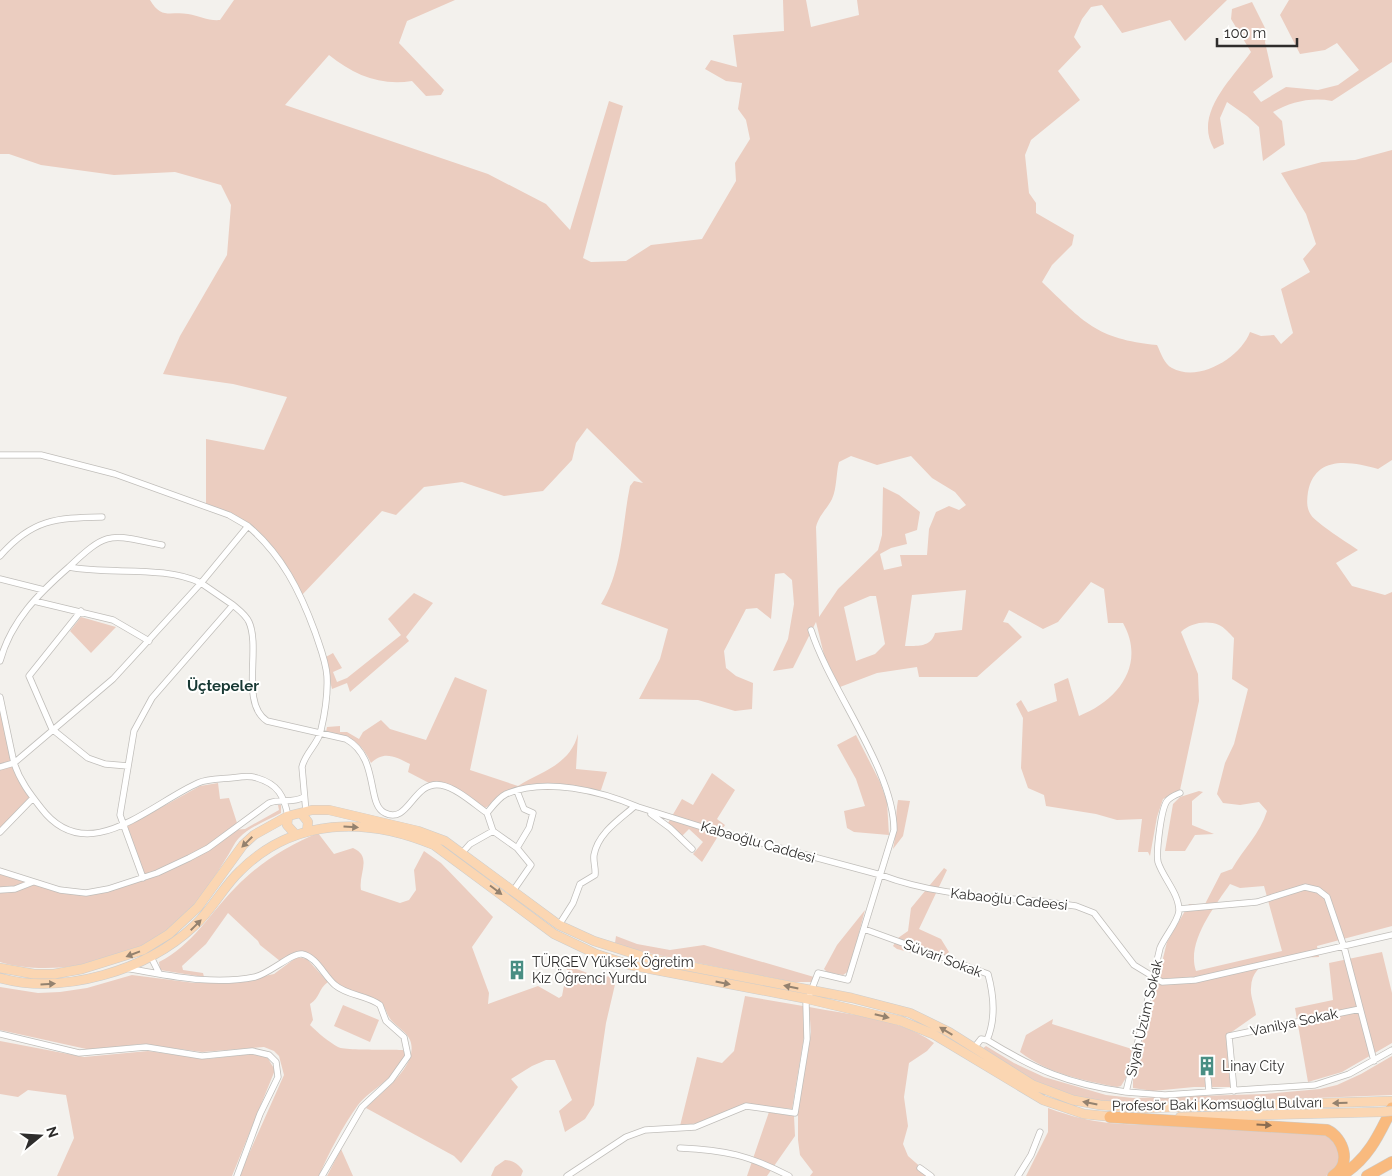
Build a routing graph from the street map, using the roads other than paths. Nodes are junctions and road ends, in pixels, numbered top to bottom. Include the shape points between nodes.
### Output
1 (0, 455) edge
2 (102, 517) dead end
3 (248, 526) junction
4 (162, 544) dead end
5 (0, 556) edge
6 (69, 567) junction
7 (0, 579) edge
8 (201, 583) junction
9 (44, 590) junction
10 (34, 601) junction
11 (233, 606) junction
12 (81, 611) junction
13 (811, 630) dead end
14 (149, 641) junction
15 (0, 661) edge
16 (0, 698) edge
17 (52, 729) junction
18 (321, 733) junction
19 (14, 763) junction
20 (128, 766) junction
21 (0, 767) edge
22 (517, 791) junction
23 (1180, 794) dead end
24 (304, 797) junction
25 (33, 798) junction
26 (285, 800) junction
27 (635, 806) junction
28 (303, 812) junction
29 (486, 814) junction
30 (288, 816) junction
31 (384, 818) junction
32 (123, 825) junction
33 (493, 831) junction
34 (0, 832) edge
35 (308, 832) junction
36 (296, 836) junction
37 (517, 848) junction
38 (692, 850) dead end
39 (462, 853) junction
40 (0, 871) edge
41 (881, 875) junction
42 (143, 878) junction
43 (33, 882) junction
44 (0, 890) edge
45 (513, 891) junction
46 (1179, 909) junction
47 (559, 924) junction
48 (864, 929) junction
49 (1392, 935) edge
50 (1344, 947) junction
51 (151, 957) junction
52 (0, 968) edge
53 (122, 968) junction
54 (161, 974) junction
55 (1154, 977) junction
56 (0, 978) edge
57 (810, 995) junction
58 (1360, 1008) junction
59 (0, 1034) edge
60 (987, 1040) junction
61 (974, 1048) junction
62 (1392, 1050) edge
63 (1374, 1061) junction
64 (1208, 1079) dead end
65 (1234, 1090) junction
66 (1209, 1091) junction
67 (1126, 1092) junction
68 (1391, 1105) edge
69 (1110, 1117) junction
70 (1392, 1121) edge
71 (1040, 1132) dead end
72 (680, 1148) dead end
73 (1392, 1162) edge
74 (920, 1168) dead end
75 (236, 1176) edge
76 (322, 1176) edge
77 (567, 1176) edge
78 (788, 1176) edge
79 (931, 1176) edge
80 (1018, 1176) edge
81 (1333, 1176) edge
82 (1340, 1176) edge
83 (1351, 1176) edge
84 (1367, 1176) edge

1 - 3 street via 41,455 116,474 229,515
2 - 5 street via 60,520 28,529
3 - 8 street
3 - 18 street via 277,554 305,606 326,667 327,689
4 - 6 street via 107,537
6 - 8 street via 92,572 127,570 183,577
6 - 9 street
7 - 9 street
8 - 11 street
8 - 14 street
9 - 10 street
10 - 12 street
10 - 15 street via 11,630
11 - 18 street via 250,623 253,693 262,717 267,721
11 - 20 street via 143,711 134,731
12 - 14 street via 113,620
12 - 17 street via 28,676
13 - 41 street via 890,803 894,830
14 - 17 street via 97,695
16 - 19 street
17 - 19 street
17 - 20 street via 88,758 105,764
18 - 24 street via 304,761
18 - 31 street via 346,739 362,752 370,769 376,805
19 - 21 street
19 - 25 street
20 - 32 street via 120,806
22 - 27 street via 542,787 598,792
22 - 29 street via 503,796
22 - 37 street via 524,809 533,813 530,828
23 - 46 street via 1165,804 1158,850 1158,861
24 - 26 street
24 - 28 street
25 - 32 street via 48,818 69,831 90,835
25 - 34 street
26 - 30 street
26 - 32 street via 272,784 252,776 209,780 199,782
26 - 42 street via 269,803 208,848
27 - 38 street via 661,820
27 - 41 street, Kabaoğlu Caddesi via 718,832
27 - 47 street via 602,838 594,856 595,875 580,884 573,903
28 - 30 main road, Profesör Baki Komsuoğlu Bulvarı
28 - 31 main road, Profesör Baki Komsuoğlu Bulvarı via 340,811
28 - 35 main road
29 - 31 street via 465,798 439,785 418,792 400,814
29 - 33 street
30 - 36 main road via 287,825
30 -> 52 main road, Profesör Baki Komsuoğlu Bulvarı via 249,839 198,907 153,944 123,957 69,971 34,974
31 - 39 main road, Profesör Baki Komsuoğlu Bulvarı via 434,836
32 - 42 street
33 - 37 street
33 - 39 street via 470,844
35 - 36 main road, Profesör Baki Komsuoğlu Bulvarı
35 -> 57 main road, Profesör Baki Komsuoğlu Bulvarı via 326,827 353,826 418,838 439,848 554,934 596,954 630,965
51 -> 36 main road, Profesör Baki Komsuoğlu Bulvarı via 195,926 250,861 276,843
37 - 45 street via 531,865
39 - 45 main road, Profesör Baki Komsuoğlu Bulvarı
40 - 43 street
41 - 48 street
41 - 55 street, Kabaoğlu Cadeesi via 905,884 954,894 1076,906 1094,913 1134,964
42 - 43 street via 86,893
43 - 44 street via 15,889
45 - 47 main road, Profesör Baki Komsuoğlu Bulvarı
46 - 50 street via 1258,902 1305,887 1328,897
46 - 55 street, Siyah Üzüm Sokak via 1178,917 1164,937
57 -> 47 main road, Profesör Baki Komsuoğlu Bulvarı via 631,954 594,942
48 - 57 street via 848,980 818,974
48 - 60 street, Süvari Sokak via 988,974 992,988 993,1026
49 - 50 street
50 - 55 street, Kabaoğlu Cadeesi via 1196,980 1162,982
50 - 58 street
51 - 53 main road, Profesör Baki Komsuoğlu Bulvarı
51 - 54 street
53 - 54 street
56 -> 53 main road, Profesör Baki Komsuoğlu Bulvarı via 29,985 53,984
54 - 76 street via 200,980 242,979 266,974 300,954 312,960 338,988 380,1005 386,1021 404,1037 408,1056 391,1080 362,1107
55 - 67 street, Siyah Üzüm Sokak
61 -> 57 main road, Profesör Baki Komsuoğlu Bulvarı via 910,1013 875,1002
57 -> 69 main road, Profesör Baki Komsuoğlu Bulvarı via 918,1027 1043,1100 1071,1110
57 - 77 street via 806,1007 807,1039 795,1113 746,1106 694,1126 645,1130 626,1137
58 - 63 street
58 - 65 street, Vanilya Sokak via 1229,1036
59 - 75 street via 79,1053 146,1048 202,1056 252,1051 269,1055 276,1062 278,1077
60 - 61 street via 981,1040
60 - 67 street, Siyah Üzüm Sokak via 1051,1075 1076,1084
68 -> 61 main road, Profesör Baki Komsuoğlu Bulvarı via 1143,1108 1100,1105 1073,1100 1033,1085
62 - 63 street
63 - 65 street via 1349,1074 1315,1085
64 - 66 street
65 - 66 street
66 - 67 street
68 - 69 main road, Profesör Baki Komsuoğlu Bulvarı, bridge via 1380,1112
68 - 82 highway via 1372,1148
69 -> 81 highway via 1327,1130 1338,1138 1344,1150 1343,1164
70 - 83 highway via 1373,1156
71 - 80 street
72 - 78 street via 722,1150 761,1161
73 - 84 highway
74 - 79 street

